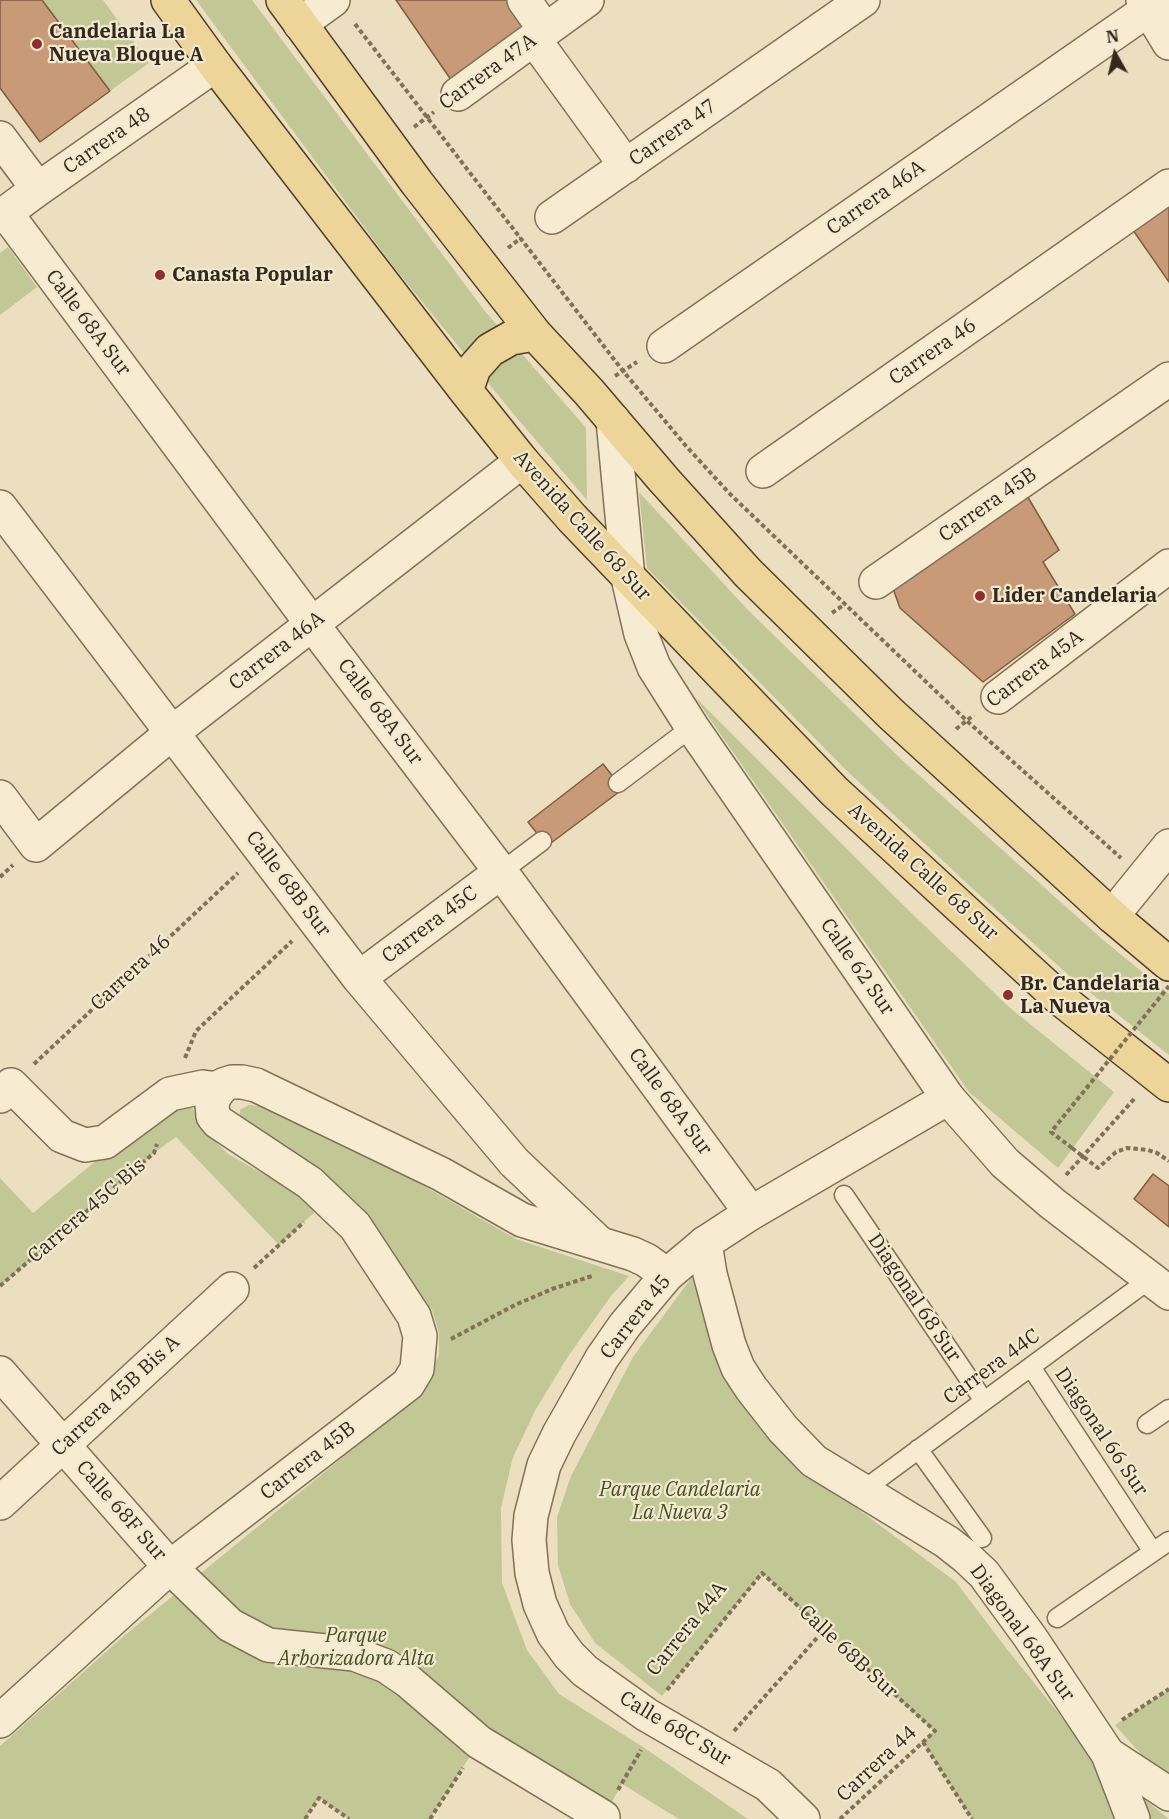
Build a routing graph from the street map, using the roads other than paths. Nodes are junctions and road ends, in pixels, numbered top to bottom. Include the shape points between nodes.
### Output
1 (168, 0) edge
2 (524, 0) edge
3 (587, 0) edge
4 (863, 0) edge
5 (1150, 3) edge
6 (342, 9) edge
7 (292, 12) edge
8 (540, 35) junction
9 (1169, 43) edge
10 (215, 65) junction
11 (458, 94) road end
12 (0, 138) edge
13 (626, 166) junction
14 (1169, 186) edge
15 (38, 189) junction
16 (3, 215) edge
17 (552, 217) road end
18 (535, 334) junction
19 (664, 346) road end
20 (1169, 379) edge
21 (466, 391) junction
22 (612, 420) junction
23 (522, 461) junction
24 (763, 471) road end
25 (0, 507) edge
26 (1169, 566) edge
27 (628, 578) junction
28 (876, 582) road end
29 (312, 624) junction
30 (998, 697) road end
31 (692, 727) junction
32 (173, 732) junction
33 (618, 783) dead end
34 (0, 797) edge
35 (542, 841) dead end
36 (1169, 846) edge
37 (501, 872) junction
38 (1112, 916) junction
39 (1169, 964) edge
40 (359, 978) junction
41 (1169, 1085) edge
42 (219, 1089) junction
43 (6, 1091) edge
44 (948, 1098) junction
45 (844, 1195) dead end
46 (751, 1213) junction
47 (598, 1242) junction
48 (705, 1243) junction
49 (657, 1267) junction
50 (1159, 1286) edge
51 (232, 1289) dead end
52 (1030, 1366) junction
53 (0, 1373) edge
54 (984, 1401) junction
55 (1169, 1409) edge
56 (1147, 1424) dead end
57 (63, 1445) junction
58 (918, 1449) junction
59 (862, 1491) junction
60 (0, 1503) edge
61 (982, 1538) dead end
62 (1169, 1541) edge
63 (1153, 1552) junction
64 (170, 1567) junction
65 (1058, 1618) dead end
66 (553, 1633) joint
67 (0, 1721) edge
68 (1102, 1746) junction
69 (1169, 1794) edge
70 (603, 1817) road end
71 (803, 1819) edge
72 (1133, 1819) edge

1 - 10 main road, Avenida Calle 68 Sur
2 - 8 street
3 - 8 street, Carrera 47A
4 - 13 street, Carrera 47
5 - 9 street
5 - 19 street, Carrera 46A
6 - 7 street
7 - 18 main road
8 - 11 street, Carrera 47A
8 - 13 street
10 - 15 street, Carrera 48
10 - 21 main road, Avenida Calle 68 Sur
12 - 15 street
13 - 17 street, Carrera 47
14 - 24 street, Carrera 46
15 - 16 street, Carrera 48
16 - 29 street, Calle 68A Sur
18 - 21 main road via 511,338 490,350 474,368
18 - 22 main road
20 - 28 street, Carrera 45B
21 - 23 main road, Avenida Calle 68 Sur
22 - 27 street, Calle 62 Sur
22 - 38 main road via 748,573 891,714
23 - 27 main road, Avenida Calle 68 Sur
23 - 29 street, Carrera 46A
25 - 32 street, Calle 68B Sur
26 - 30 street, Carrera 45A
27 - 31 street, Calle 62 Sur via 641,634 654,667
27 - 41 main road, Avenida Calle 68 Sur via 834,791 1058,996
29 - 32 street, Carrera 46A
29 - 37 street, Calle 68A Sur
31 - 33 lane
31 - 44 street, Calle 62 Sur
32 - 34 street, Carrera 46A via 36,844
32 - 40 street, Calle 68B Sur
35 - 37 lane
36 - 38 street
37 - 40 street, Carrera 45C
37 - 46 street, Calle 68A Sur
38 - 39 main road
40 - 47 street, Calle 68B Sur via 514,1162
42 - 43 street, Carrera 45C Bis via 203,1087 170,1094 105,1142 85,1145 62,1137
42 - 47 street, Calle 68B Sur via 232,1082 256,1085 441,1174 522,1220
42 - 64 street, Carrera 45B via 213,1101 213,1116 218,1122 310,1183 355,1226 414,1316 420,1336 420,1358 416,1374 408,1384
44 - 46 street, Carrera 45
44 - 50 street, Calle 62 Sur via 1005,1163
45 - 54 lane, Diagonal 68 Sur
46 - 48 street, Carrera 45
47 - 49 street, Calle 68B Sur
48 - 49 street, Carrera 45
48 - 59 street, Diagonal 68A Sur via 710,1274 738,1368 783,1429 814,1461
49 - 66 street, Carrera 45 via 642,1303 602,1358 544,1466 529,1540 540,1604
50 - 52 lane, Carrera 44C
51 - 57 street, Carrera 45B Bis A
52 - 54 lane, Carrera 44C
52 - 63 lane, Diagonal 66 Sur
53 - 57 street, Calle 68F Sur
54 - 58 lane, Carrera 44C
55 - 56 lane
57 - 60 street, Carrera 45B Bis A
57 - 64 street, Calle 68F Sur
58 - 59 lane, Carrera 44C
58 - 61 lane
59 - 68 street, Diagonal 68A Sur via 947,1542 984,1574
62 - 63 lane
63 - 65 lane
64 - 67 street, Carrera 45B
64 - 70 street, Calle 68F Sur via 230,1625 268,1645 354,1654 386,1666 479,1742
66 - 71 street, Calle 68C Sur via 585,1671 652,1717 768,1785
68 - 69 street
68 - 72 street, Diagonal 68A Sur

